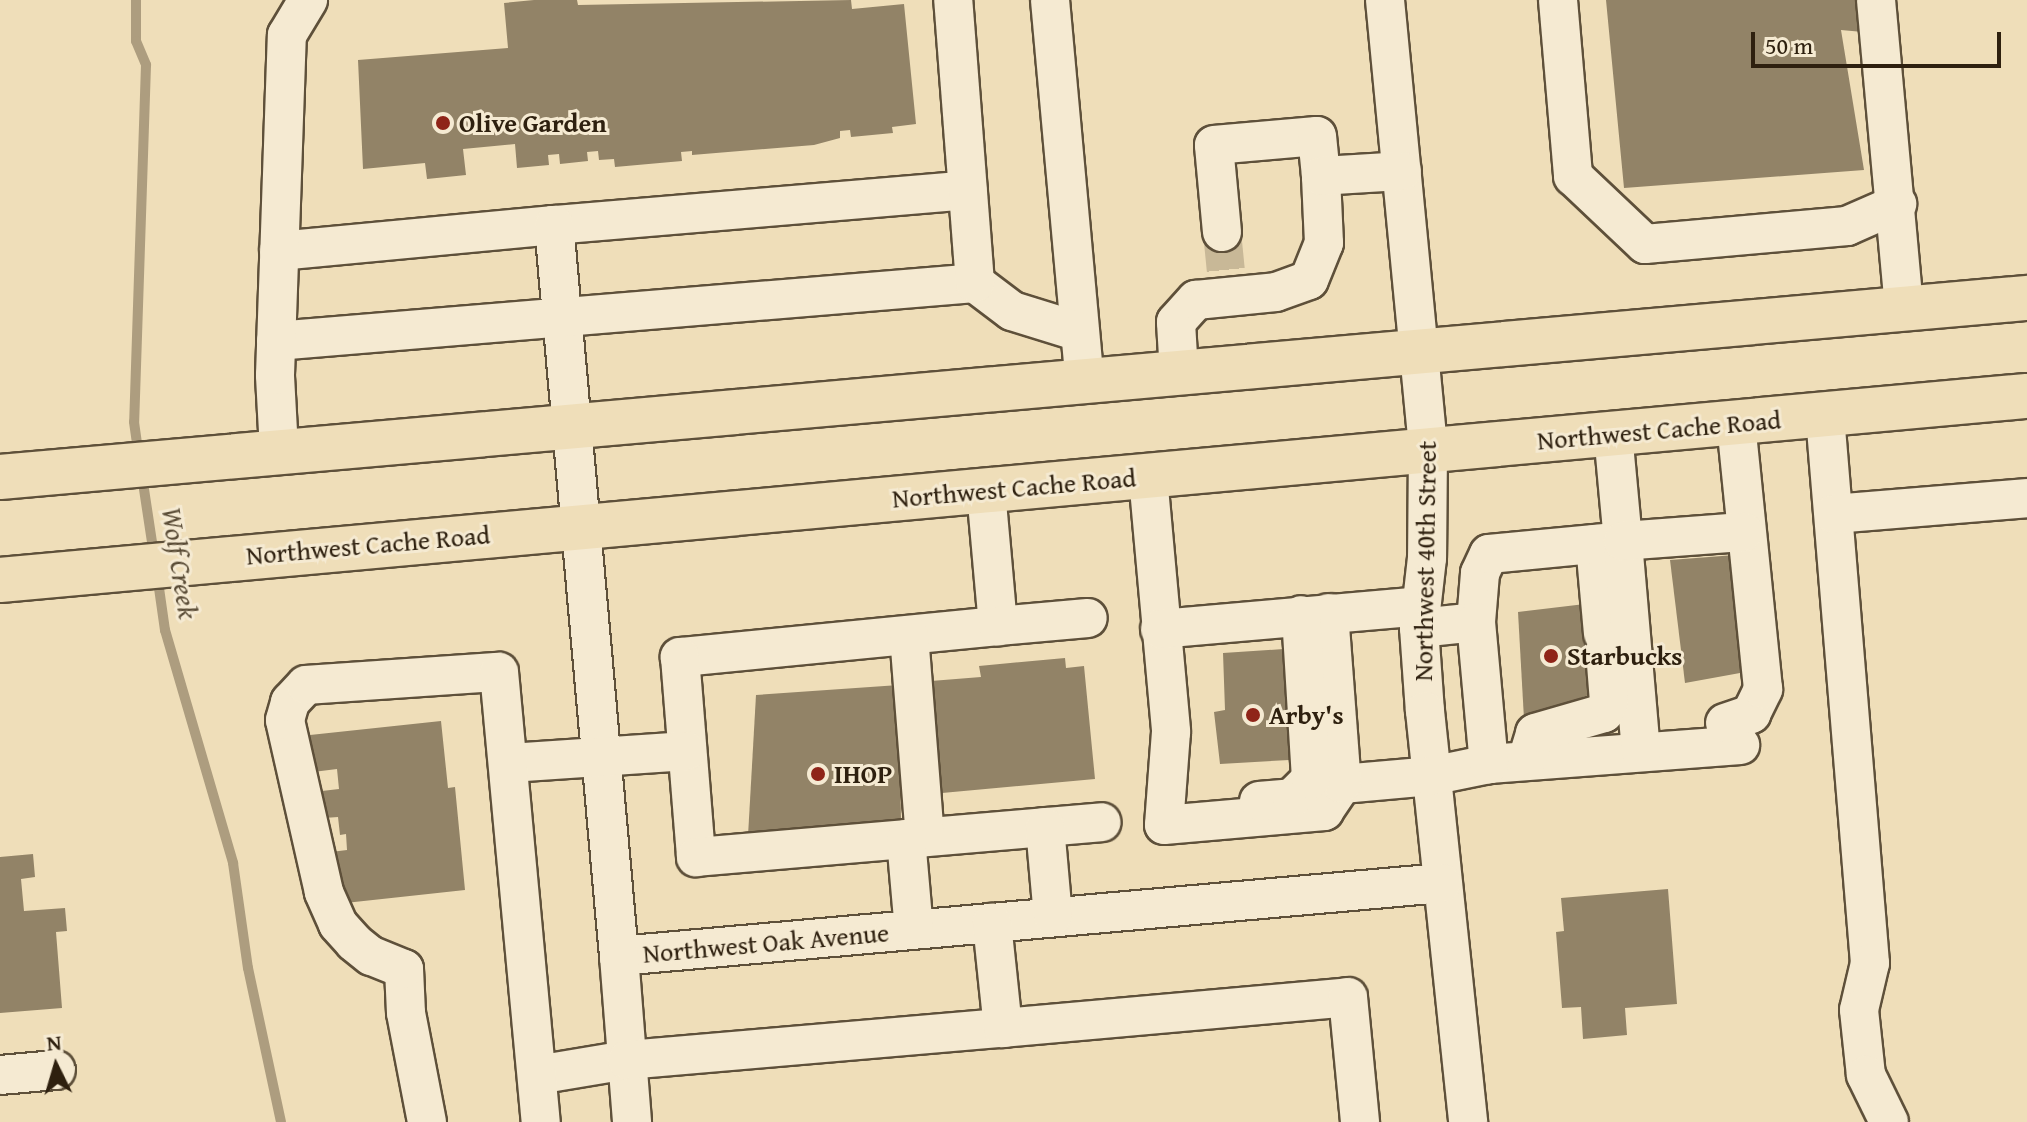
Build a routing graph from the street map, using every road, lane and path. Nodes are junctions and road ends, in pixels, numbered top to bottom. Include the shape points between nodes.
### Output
1 (308, 0) edge
2 (953, 0) edge
3 (1050, 0) edge
4 (1385, 0) edge
5 (1558, 0) edge
6 (1876, 0) edge
7 (1402, 171) junction
8 (1321, 176) junction
9 (968, 190) junction
10 (1897, 204) junction
11 (554, 225) junction
12 (1222, 232) tunnel mouth
13 (279, 251) junction
14 (975, 283) junction
15 (2027, 298) edge
16 (1904, 310) junction
17 (562, 314) junction
18 (1080, 332) junction
19 (276, 341) junction
20 (1420, 353) junction
21 (1179, 373) junction
22 (1085, 381) junction
23 (2027, 396) edge
24 (1825, 416) junction
25 (1736, 423) junction
26 (573, 426) junction
27 (1613, 434) junction
28 (1428, 449) junction
29 (279, 450) junction
30 (0, 477) edge
31 (1148, 477) junction
32 (986, 491) junction
33 (2027, 498) edge
34 (1834, 514) junction
35 (582, 526) junction
36 (1744, 532) junction
37 (1609, 543) junction
38 (3, 580) edge
39 (1315, 614) junction
40 (1420, 617) junction
41 (1088, 618) dead end
42 (1476, 622) junction
43 (998, 626) junction
44 (1160, 629) junction
45 (909, 635) junction
46 (1171, 732) junction
47 (687, 751) junction
48 (1641, 752) junction
49 (602, 759) junction
50 (1527, 760) junction
51 (510, 763) junction
52 (1489, 764) junction
53 (1431, 776) junction
54 (1342, 784) junction
55 (1101, 822) dead end
56 (1045, 827) junction
57 (915, 838) junction
58 (1442, 883) junction
59 (1053, 916) junction
60 (992, 923) junction
61 (914, 930) junction
62 (619, 956) junction
63 (1003, 1028) junction
64 (627, 1060) junction
65 (56, 1070) dead end
66 (0, 1075) edge
67 (537, 1075) junction
68 (427, 1122) edge
69 (541, 1122) edge
70 (632, 1122) edge
71 (1360, 1122) edge
72 (1468, 1122) edge
73 (1889, 1122) edge

1 - 13 street via 287,35
2 - 9 street
3 - 18 street
4 - 7 street, Northwest 40th Street
5 - 10 street via 1573,176 1645,244 1847,226
6 - 10 street
7 - 8 street
7 - 20 street, Northwest 40th Street
8 - 12 street via 1317,136 1214,145
8 - 21 street via 1324,243 1309,280 1276,292 1227,284 1196,300 1176,322
9 - 11 street
9 - 14 street
10 - 16 street
11 - 13 street
11 - 17 street, Northwest Oak Avenue
13 - 19 street
14 - 17 street
14 - 18 street via 1012,311
15 - 16 main road
16 - 20 main road
17 - 19 street
17 - 26 street, Northwest Oak Avenue
18 - 22 street
19 - 29 street
20 - 21 main road
20 - 28 street, Northwest 40th Street
21 - 22 main road
22 - 26 main road
23 - 24 main road, Northwest Cache Road
24 - 25 main road, Northwest Cache Road
24 - 34 street
25 - 27 main road, Northwest Cache Road
25 - 36 street
26 - 29 main road
26 - 35 street, Northwest Oak Avenue
27 - 28 main road, Northwest Cache Road
27 - 37 street
28 - 31 main road, Northwest Cache Road
28 - 40 street, Northwest 40th Street
29 - 30 main road
31 - 32 main road, Northwest Cache Road
31 - 44 street
32 - 35 main road, Northwest Cache Road
32 - 43 street
33 - 34 street
34 - 73 street via 1870,963 1859,1010 1866,1075
35 - 38 main road, Northwest Cache Road
35 - 49 street, Northwest Oak Avenue
36 - 37 street
36 - 48 street via 1763,689 1751,714 1712,736
37 - 42 street via 1489,554 1480,573
37 - 48 street
37 - 50 street via 1604,642 1609,702 1604,713 1535,733
39 - 40 street
39 - 44 street
39 - 46 street via 1311,779 1292,798 1193,806
39 - 54 street
40 - 42 street
40 - 53 street, Northwest 40th Street
41 - 43 street
42 - 52 street
43 - 45 street
44 - 46 street
45 - 47 street via 680,657
45 - 57 street
46 - 54 street via 1164,825 1324,811
47 - 49 street
47 - 57 street via 696,857
48 - 50 street
49 - 51 street
49 - 62 street, Northwest Oak Avenue
50 - 52 street
51 - 67 street
51 - 68 street via 499,672 306,685 290,702 285,720 324,892 338,924 371,956 404,969 406,1013
52 - 53 street
53 - 54 street
53 - 58 street, Northwest 40th Street
55 - 56 street
56 - 57 street
56 - 59 street
57 - 61 street
58 - 59 street, Northwest Oak Avenue
58 - 72 street, Northwest 40th Street
59 - 60 street, Northwest Oak Avenue
60 - 61 street, Northwest Oak Avenue
60 - 63 street
61 - 62 street, Northwest Oak Avenue
62 - 64 street
63 - 64 street
63 - 71 street via 1348,997
64 - 67 street
64 - 70 street
65 - 66 street
67 - 69 street

